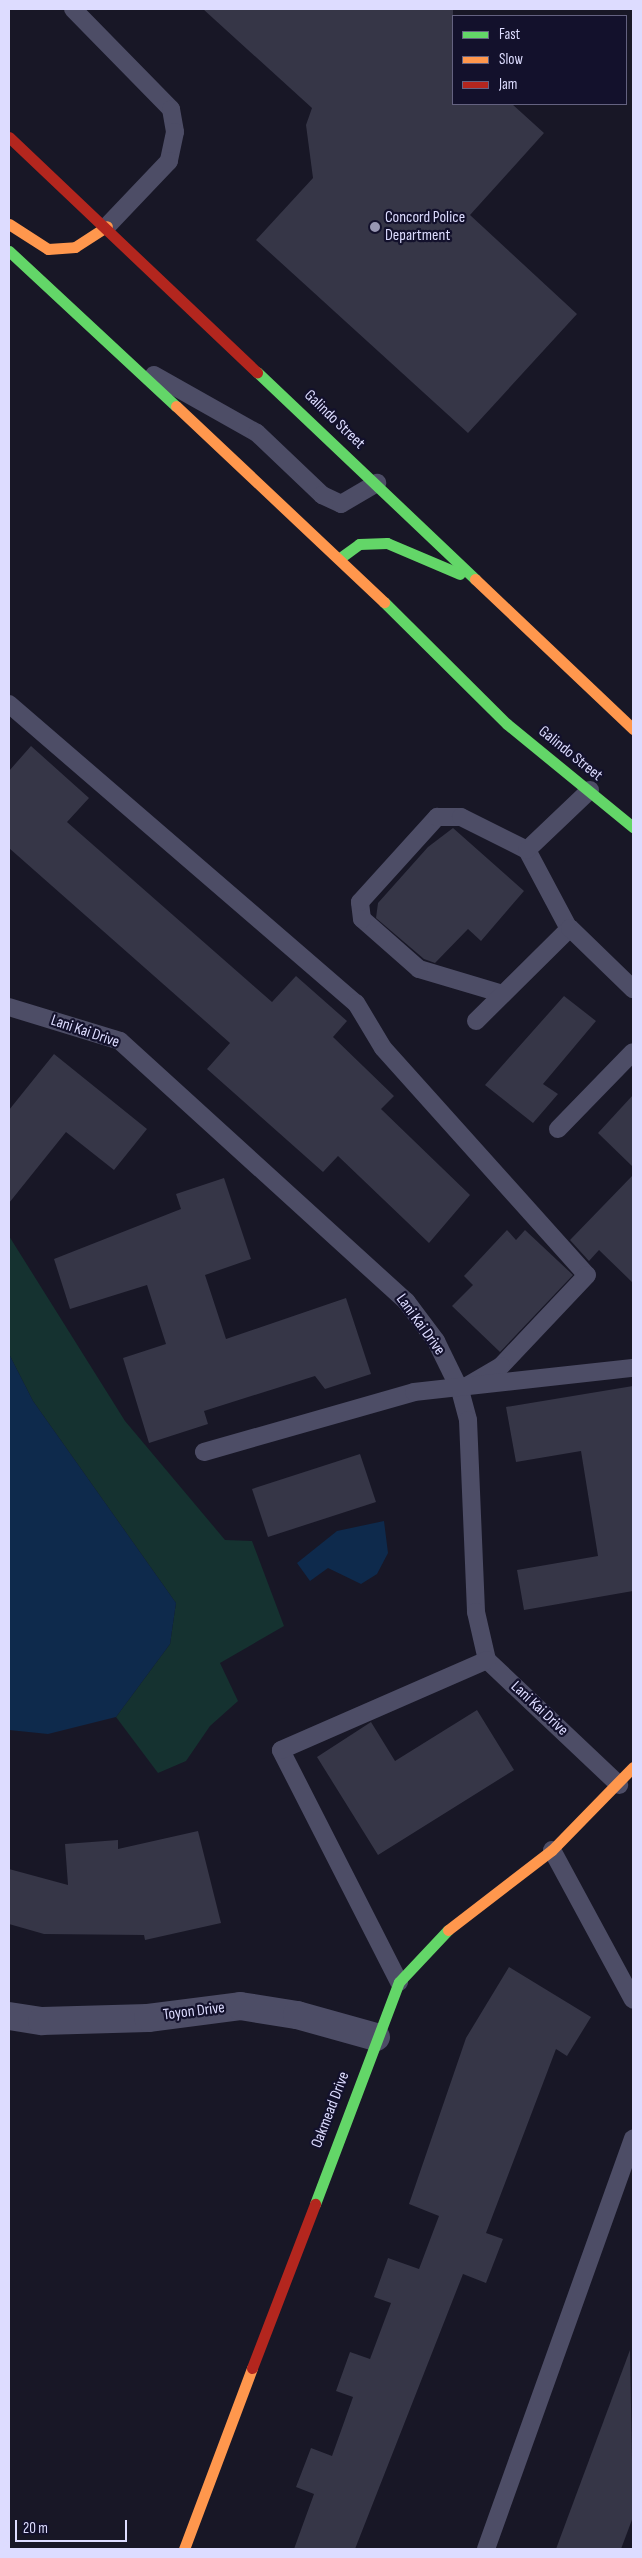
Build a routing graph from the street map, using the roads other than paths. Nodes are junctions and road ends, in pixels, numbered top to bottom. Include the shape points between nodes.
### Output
1 (73, 9) edge
2 (9, 137) edge
3 (9, 224) edge
4 (107, 226) junction
5 (9, 251) edge
6 (122, 359) junction
7 (377, 483) junction
8 (340, 558) junction
9 (486, 587) junction
10 (9, 704) edge
11 (633, 729) edge
12 (590, 790) junction
13 (633, 827) edge
14 (527, 850) junction
15 (569, 929) junction
16 (633, 988) edge
17 (503, 994) junction
18 (9, 1007) edge
19 (476, 1021) dead end
20 (633, 1052) edge
21 (558, 1129) dead end
22 (633, 1368) edge
23 (460, 1390) junction
24 (204, 1452) dead end
25 (487, 1660) junction
26 (633, 1767) edge
27 (619, 1785) junction
28 (552, 1850) junction
29 (399, 1982) junction
30 (633, 2000) edge
31 (9, 2016) edge
32 (376, 2037) junction
33 (633, 2139) edge
34 (184, 2549) edge
35 (486, 2549) edge

1 - 4 lane via 170,109 175,132 169,161
2 - 4 main road, Galindo Street
3 - 4 main road via 48,250 75,247
4 - 7 main road, Galindo Street
5 - 6 main road, Galindo Street
6 - 7 lane via 257,433 322,495 341,504
6 - 8 main road, Galindo Street
7 - 9 main road, Galindo Street
8 - 9 main road via 359,544 388,543
8 - 12 main road, Galindo Street via 507,724
9 - 11 main road, Galindo Street
10 - 23 lane via 356,1002 383,1048 587,1275 501,1366
12 - 13 main road, Galindo Street
12 - 14 lane
14 - 15 lane
14 - 17 lane via 460,817 437,817 360,902 362,919 419,969
15 - 16 lane
15 - 17 lane
17 - 19 lane
18 - 23 lane, Lani Kai Drive via 120,1041 406,1301 436,1341
20 - 21 lane
22 - 23 lane
23 - 24 lane via 414,1392
23 - 25 lane, Lani Kai Drive via 468,1420 476,1612
25 - 27 lane, Lani Kai Drive
25 - 29 lane via 281,1750
26 - 27 main road, Oakmead Drive
27 - 28 main road, Oakmead Drive
28 - 29 main road, Oakmead Drive via 439,1937
28 - 30 lane
29 - 32 main road, Oakmead Drive
31 - 32 street, Toyon Drive via 42,2021 148,2018 240,2006 297,2015
32 - 34 main road, Oakmead Drive
33 - 35 lane

